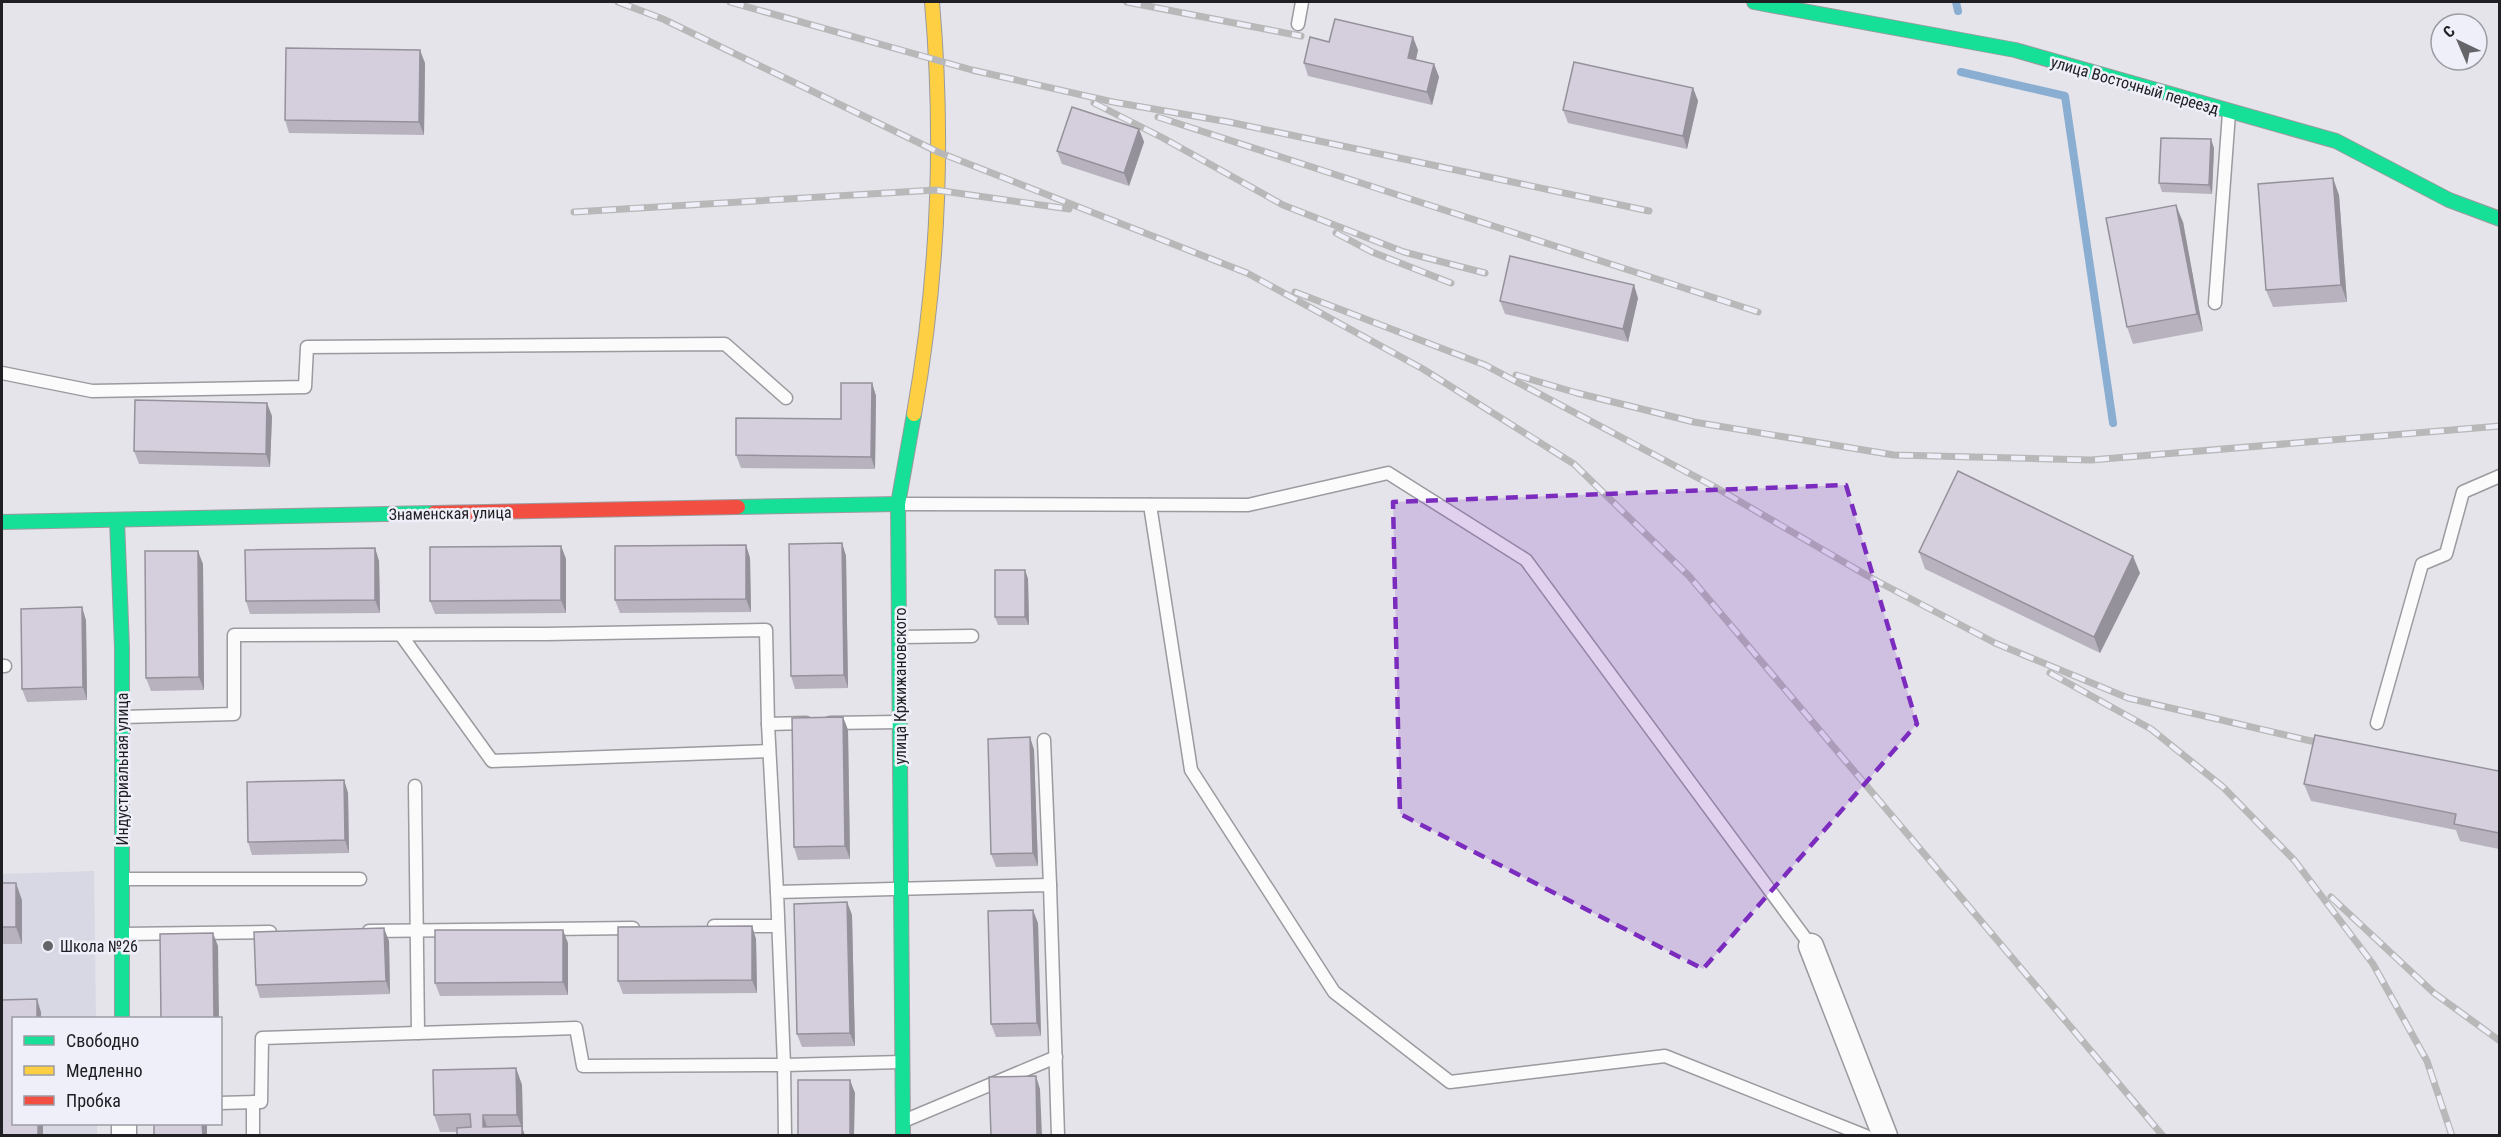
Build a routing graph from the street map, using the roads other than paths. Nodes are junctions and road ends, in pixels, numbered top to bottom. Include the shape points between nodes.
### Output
1 (932, 2) edge
2 (1302, 2) edge
3 (1754, 2) edge
4 (1298, 24) dead end
5 (2229, 111) junction
6 (2449, 200) junction
7 (2499, 219) edge
8 (2482, 227) dead end
9 (2214, 303) dead end
10 (2, 373) edge
11 (786, 398) dead end
12 (2499, 476) edge
13 (898, 504) junction
14 (1150, 505) junction
15 (117, 520) junction
16 (2, 522) edge
17 (401, 635) junction
18 (972, 636) dead end
19 (899, 637) junction
20 (122, 717) junction
21 (900, 722) junction
22 (2378, 723) dead end
23 (768, 724) junction
24 (1044, 740) dead end
25 (770, 751) junction
26 (415, 786) dead end
27 (121, 879) junction
28 (360, 879) dead end
29 (1050, 885) junction
30 (901, 889) junction
31 (777, 892) junction
32 (778, 926) junction
33 (650, 927) edge
34 (697, 927) edge
35 (416, 930) junction
36 (357, 931) edge
37 (287, 932) edge
38 (122, 934) junction
39 (1811, 946) joint
40 (122, 1017) edge
41 (418, 1033) junction
42 (1056, 1057) junction
43 (904, 1062) junction
44 (784, 1065) junction
45 (253, 1102) junction
46 (222, 1103) edge
47 (902, 1121) junction
48 (253, 1136) edge
49 (785, 1136) edge
50 (903, 1136) edge
51 (1058, 1136) edge
52 (1866, 1136) edge
53 (1885, 1136) edge

1 - 13 street, улица Кржижановского via 938,152 934,239 924,359
2 - 4 lane
3 - 5 street, улица Восточный переезд via 2015,50
5 - 6 street, улица Восточный переезд via 2336,141
5 - 9 lane
6 - 7 street, улица Восточный переезд
6 - 8 street
10 - 11 lane via 92,391 306,387 307,347 725,344
12 - 22 lane via 2463,492 2446,554 2422,564
13 - 14 lane
13 - 15 street, Знаменская улица
13 - 19 street, улица Кржижановского
14 - 39 lane via 1248,505 1388,473 1526,560
14 - 52 lane via 1191,770 1334,992 1450,1082 1665,1056
15 - 16 street, Знаменская улица
15 - 20 street, Индустриальная улица
17 - 20 lane via 234,635 234,714
17 - 23 lane via 766,630
17 - 25 lane via 492,761
18 - 19 lane
19 - 21 street, улица Кржижановского
20 - 27 street, Индустриальная улица
21 - 23 lane
21 - 30 street, улица Кржижановского
23 - 25 lane
24 - 29 lane
25 - 31 lane
26 - 35 lane
27 - 28 lane
27 - 38 street, Индустриальная улица
29 - 30 lane
29 - 42 lane
30 - 31 lane
30 - 43 street, улица Кржижановского
31 - 32 lane
32 - 34 lane
32 - 44 lane
33 - 35 lane
35 - 36 lane
35 - 41 lane
37 - 38 lane
38 - 40 street, Индустриальная улица
39 - 53 street
41 - 44 lane via 576,1028 583,1066
41 - 45 lane via 262,1038 261,1102
42 - 47 lane
42 - 51 lane
43 - 44 lane
43 - 47 street, улица Кржижановского
44 - 49 lane
45 - 46 lane
45 - 48 lane
47 - 50 street, улица Кржижановского

